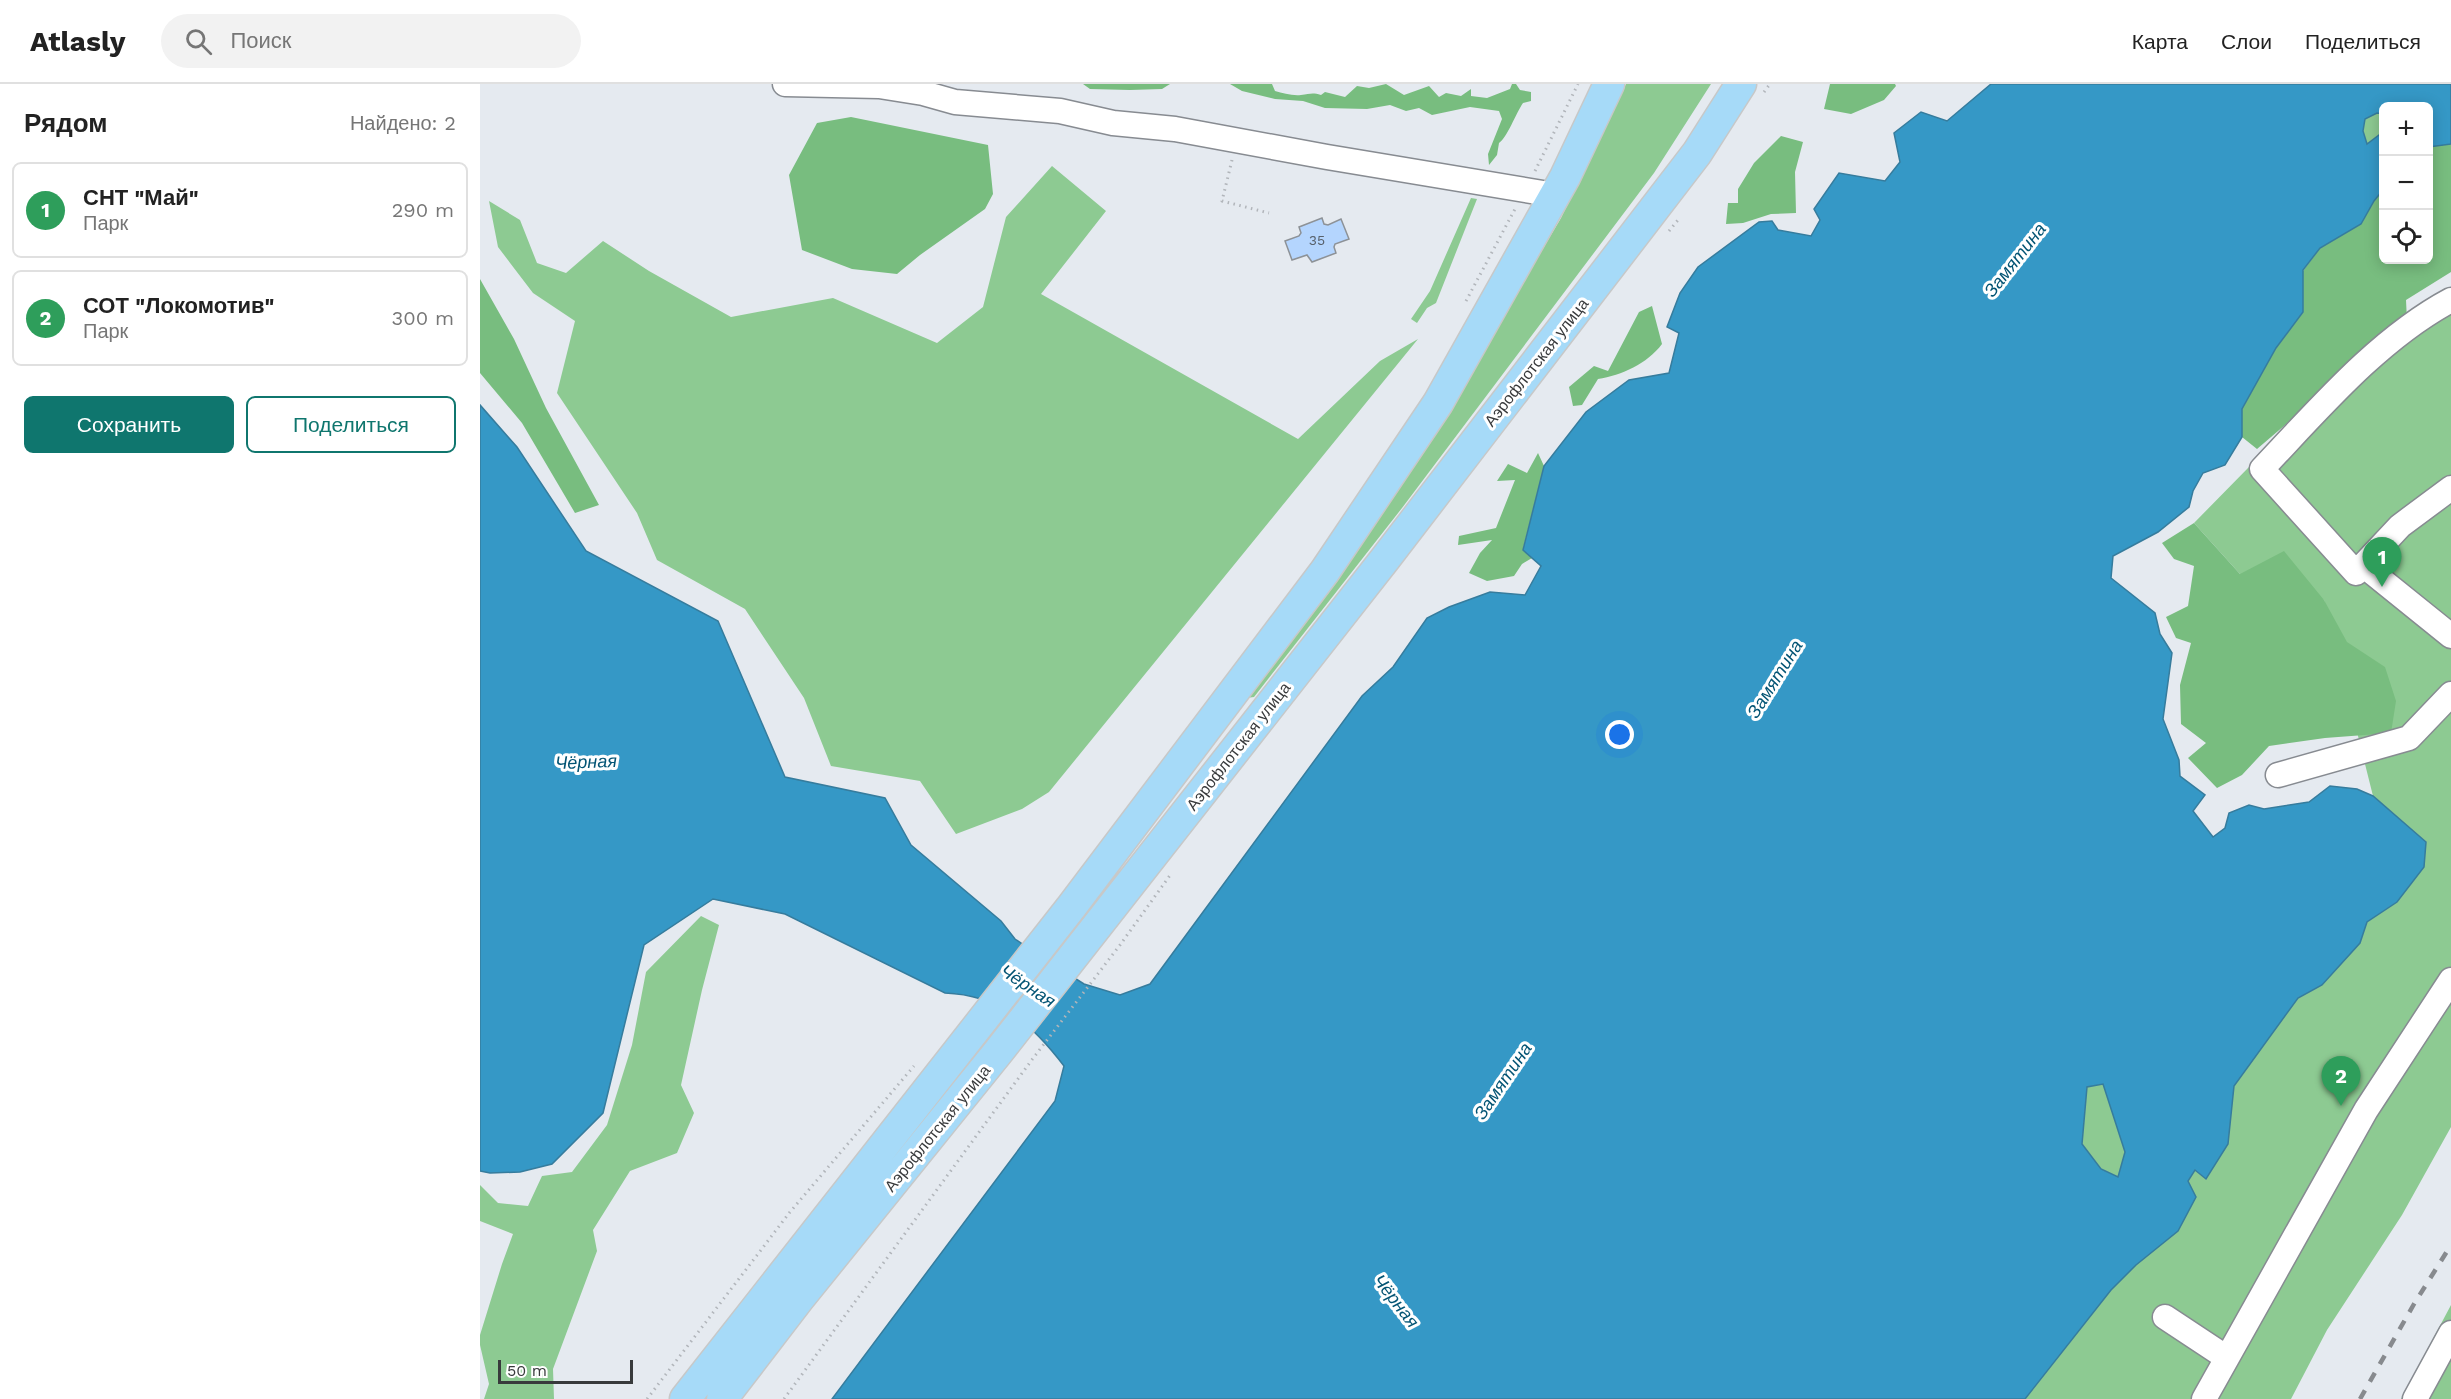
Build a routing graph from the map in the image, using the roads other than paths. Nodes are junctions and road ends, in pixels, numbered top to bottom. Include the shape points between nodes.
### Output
1 (785, 84) edge
2 (1609, 84) edge
3 (1741, 84) edge
4 (1555, 195) junction
5 (2451, 300) edge
6 (2451, 488) edge
7 (2363, 565) junction
8 (2451, 636) edge
9 (2451, 694) edge
10 (2278, 775) dead end
11 (2451, 980) edge
12 (2165, 1317) dead end
13 (2451, 1333) edge
14 (2227, 1358) junction
15 (685, 1399) edge
16 (722, 1399) edge
17 (2204, 1399) edge
18 (2415, 1399) edge

1 - 4 street via 879,86 955,102 1060,111
2 - 4 main road, Аэрофлотская улица
3 - 16 main road, Аэрофлотская улица via 1697,153 1385,559
4 - 15 main road, Аэрофлотская улица via 1438,403 1338,551 1072,906
5 - 7 street via 2432,310 2359,368 2262,469 2356,573
6 - 7 street via 2400,526
7 - 8 street
9 - 10 street via 2409,738
11 - 14 street via 2366,1110
12 - 14 street
13 - 18 street
14 - 17 street

